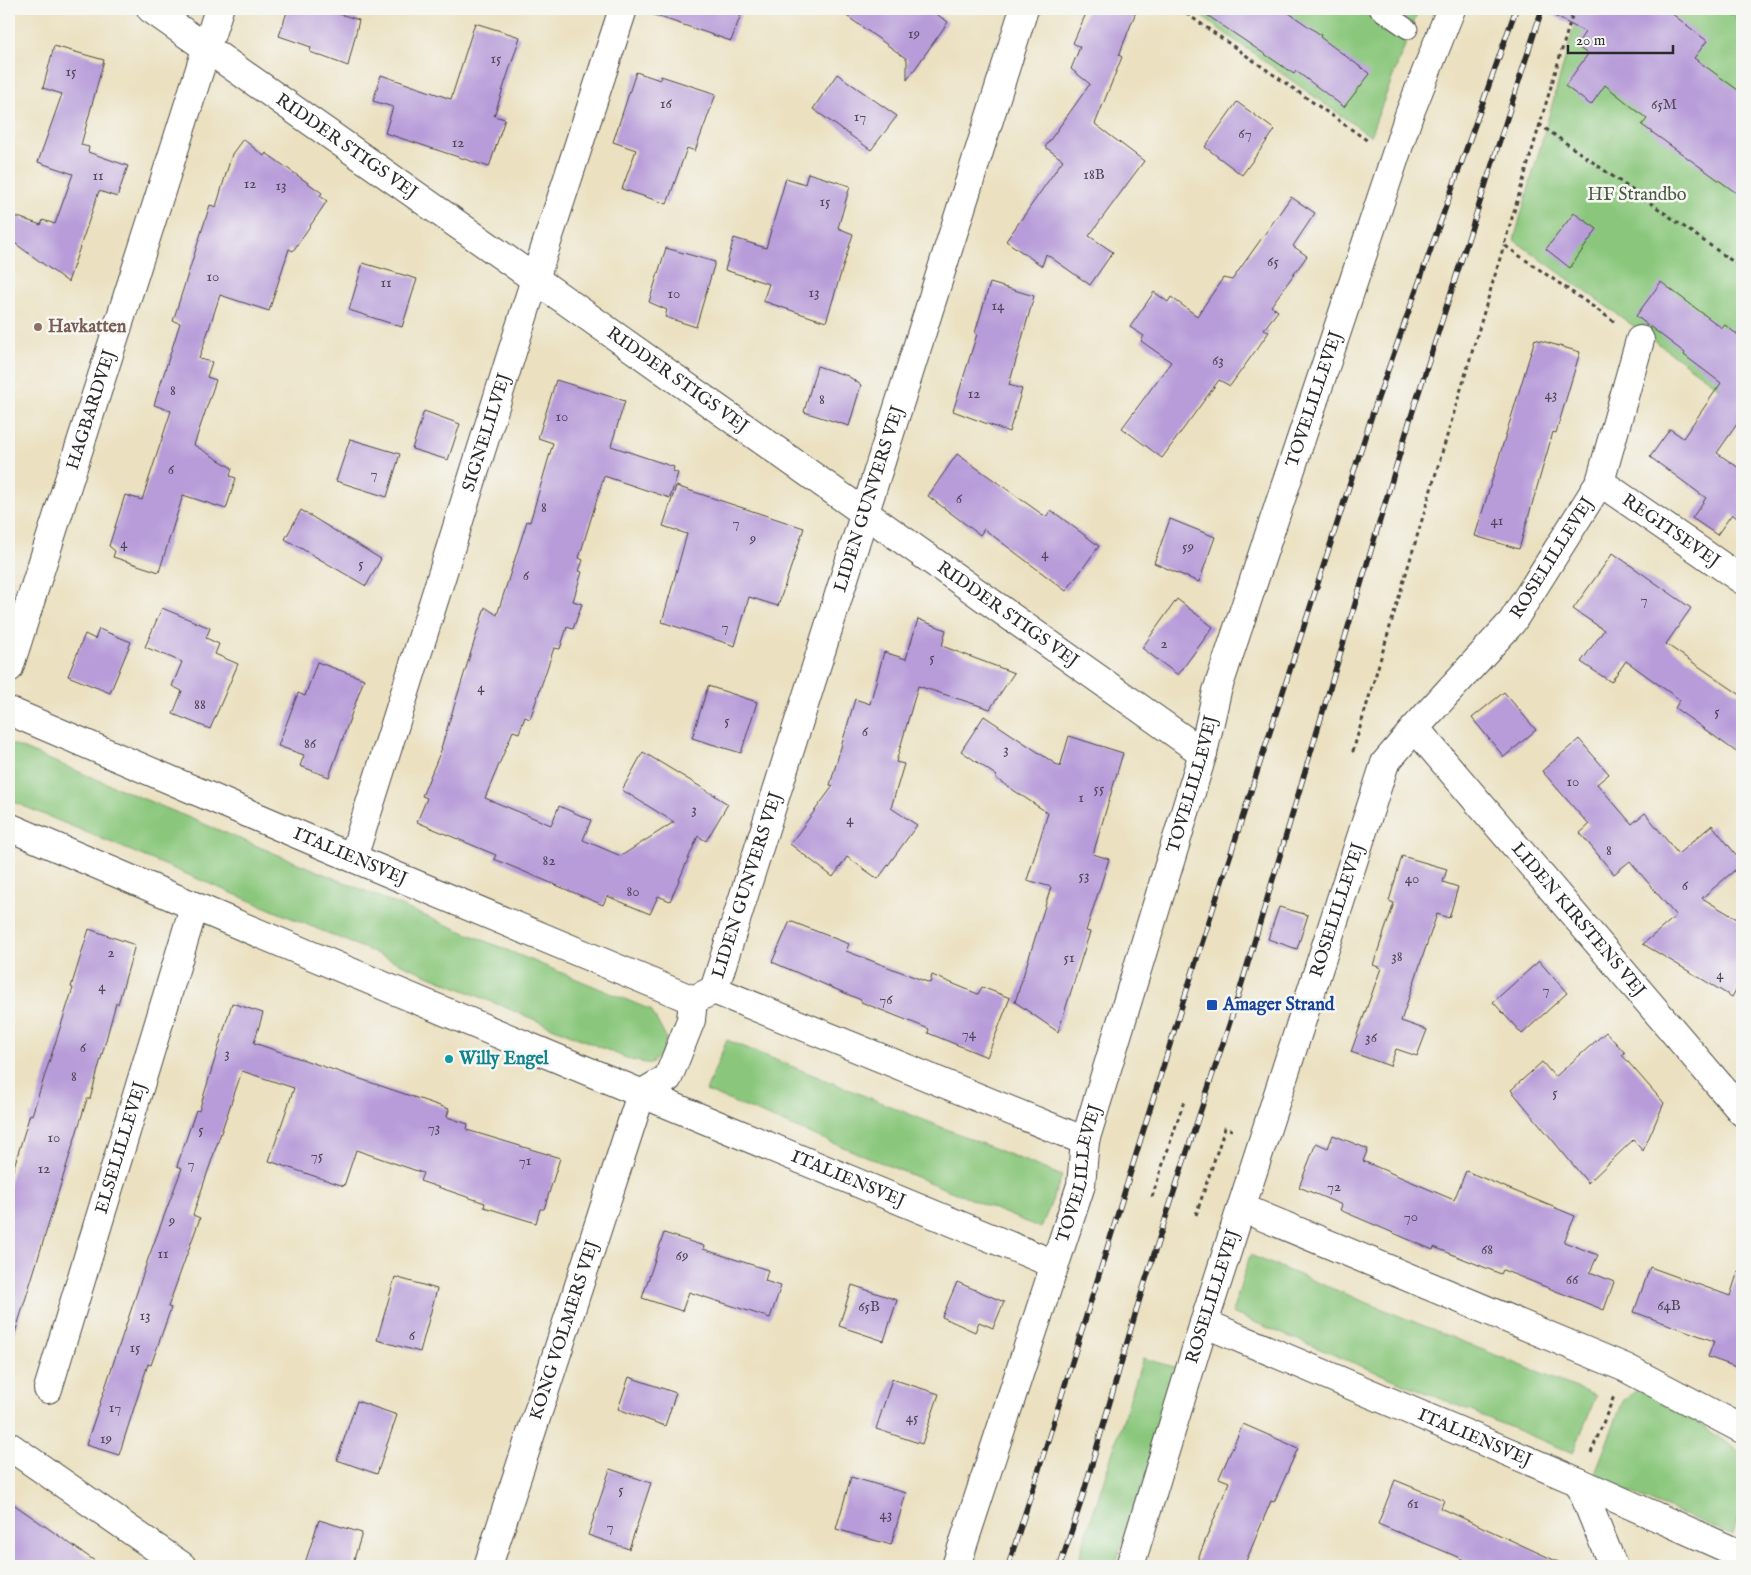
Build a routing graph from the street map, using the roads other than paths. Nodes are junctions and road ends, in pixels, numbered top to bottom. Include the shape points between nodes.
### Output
1 (151, 9) edge
2 (219, 9) edge
3 (623, 9) edge
4 (1024, 9) edge
5 (1379, 9) edge
6 (1450, 9) edge
7 (1408, 29) dead end
8 (206, 48) junction
9 (534, 279) junction
10 (1640, 340) road end
11 (1600, 482) junction
12 (864, 513) junction
13 (1742, 580) edge
14 (9, 668) edge
15 (9, 711) edge
16 (1415, 728) junction
17 (1202, 753) junction
18 (9, 827) edge
19 (353, 858) junction
20 (194, 907) junction
21 (704, 995) junction
22 (641, 1094) junction
23 (1742, 1112) edge
24 (1085, 1142) junction
25 (1242, 1208) junction
26 (1054, 1264) junction
27 (1204, 1323) junction
28 (48, 1389) dead end
29 (1742, 1429) edge
30 (9, 1446) edge
31 (1579, 1482) junction
32 (1742, 1556) edge
33 (182, 1566) edge
34 (488, 1566) edge
35 (956, 1566) edge
36 (1130, 1566) edge
37 (1613, 1566) edge

1 - 8 street, RIDDER STIGS VEJ
2 - 8 street, HAGBARDVEJ
3 - 9 street, SIGNELILVEJ
4 - 12 street, LIDEN GUNVERS VEJ
5 - 7 lane
6 - 17 street, TOVELILLEVEJ via 1409,115 1217,691
8 - 9 street, RIDDER STIGS VEJ
8 - 14 street, HAGBARDVEJ
9 - 12 street, RIDDER STIGS VEJ
9 - 19 street, SIGNELILVEJ
10 - 11 street, ROSELILLEVEJ
11 - 13 street, REGITSEVEJ
11 - 16 street, ROSELILLEVEJ via 1512,622
12 - 17 street, RIDDER STIGS VEJ
12 - 21 street, LIDEN GUNVERS VEJ
15 - 19 street, ITALIENSVEJ
16 - 23 street, LIDEN KIRSTENS VEJ
16 - 25 street, ROSELILLEVEJ via 1385,763
17 - 24 street, TOVELILLEVEJ
18 - 20 street, ITALIENSVEJ
19 - 21 street, ITALIENSVEJ
20 - 22 street, ITALIENSVEJ
20 - 28 street, ELSELILLEVEJ
21 - 22 street via 690,1020 668,1078
21 - 24 street, ITALIENSVEJ
22 - 26 street, ITALIENSVEJ
22 - 34 street, KONG VOLMERS VEJ
24 - 26 street, TOVELILLEVEJ via 1080,1185
25 - 27 street, ROSELILLEVEJ
25 - 29 street via 1626,1368
26 - 35 street, TOVELILLEVEJ
27 - 31 street, ITALIENSVEJ
27 - 36 street, ROSELILLEVEJ
30 - 33 street
31 - 32 street, ITALIENSVEJ
31 - 37 street

